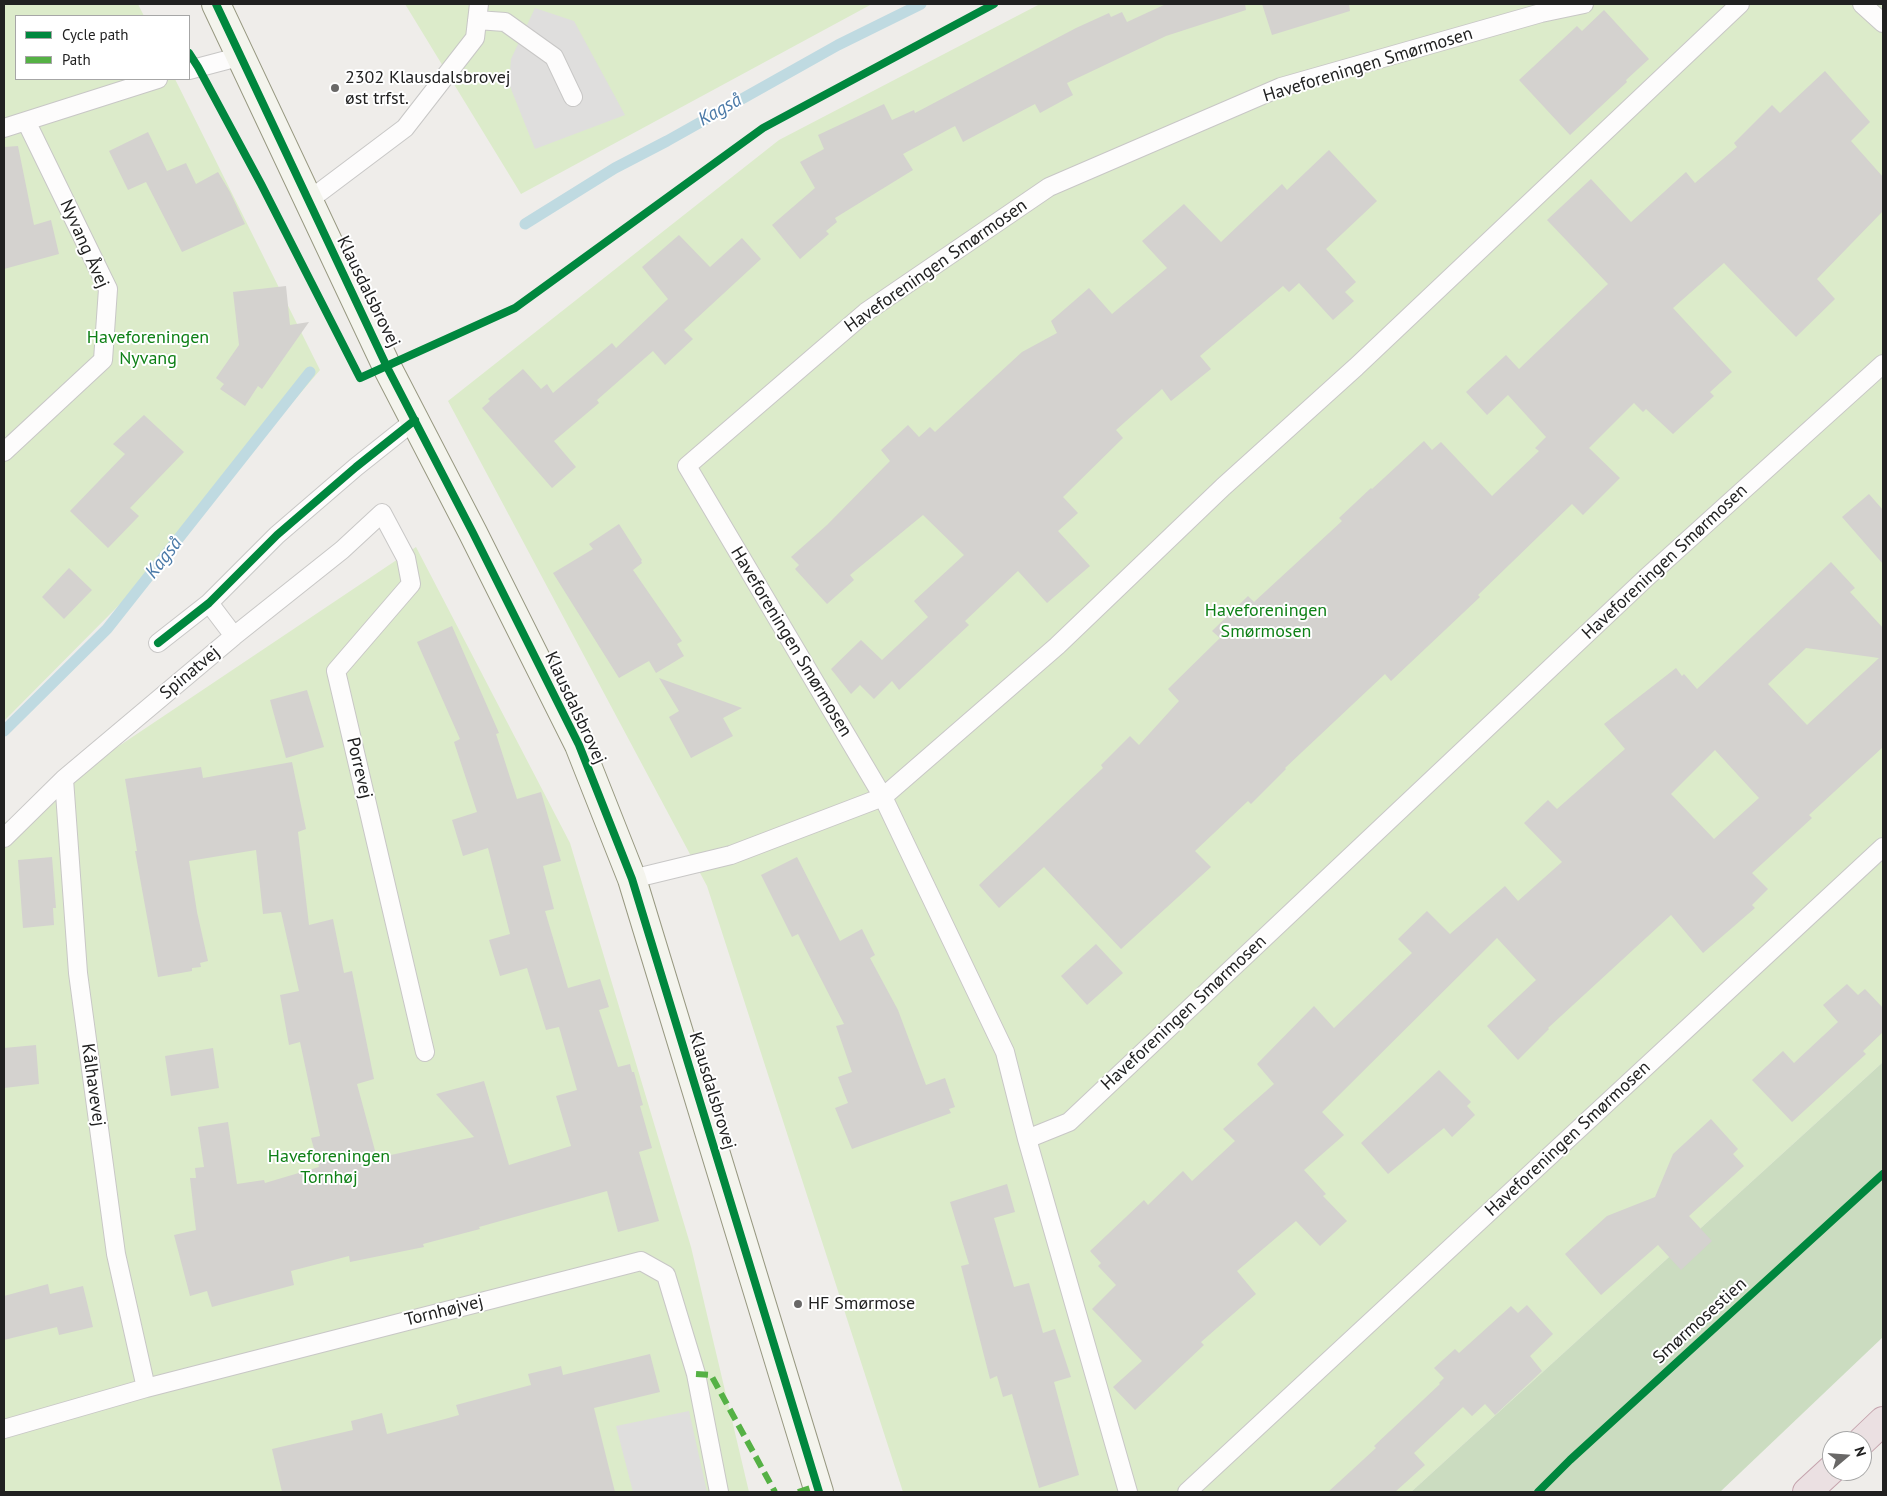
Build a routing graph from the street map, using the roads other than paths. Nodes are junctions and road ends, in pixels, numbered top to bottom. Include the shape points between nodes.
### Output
1 (216, 4) edge
2 (1584, 4) edge
3 (1740, 4) edge
4 (1862, 4) edge
5 (478, 12) edge
6 (1883, 23) edge
7 (242, 56) junction
8 (190, 70) edge
9 (155, 80) edge
10 (573, 97) dead end
11 (26, 121) junction
12 (4, 128) edge
13 (308, 201) junction
14 (1883, 364) edge
15 (416, 420) junction
16 (4, 452) edge
17 (382, 513) joint
18 (208, 603) junction
19 (234, 636) junction
20 (158, 643) dead end
21 (64, 779) junction
22 (883, 796) junction
23 (4, 838) edge
24 (1883, 847) edge
25 (632, 878) junction
26 (425, 1052) dead end
27 (1027, 1139) junction
28 (146, 1388) junction
29 (1883, 1421) edge
30 (4, 1429) edge
31 (1872, 1431) edge
32 (1822, 1478) edge
33 (720, 1492) edge
34 (819, 1492) edge
35 (1128, 1492) edge
36 (1187, 1492) edge
37 (1807, 1492) edge

1 - 7 street, Klausdalsbrovej
2 - 22 lane, Haveforeningen Smørmosen via 1541,13 1282,87 1049,187 866,312 686,466
3 - 22 lane via 1057,646
4 - 6 lane
5 - 10 lane via 505,22 554,57
5 - 13 lane via 475,38 405,128
7 - 8 lane
7 - 13 street, Klausdalsbrovej
9 - 11 lane
11 - 12 lane
11 - 16 lane, Nyvang Åvej via 108,289 103,360
13 - 15 street, Klausdalsbrovej via 387,367
14 - 27 lane, Haveforeningen Smørmosen via 1646,577 1069,1122
15 - 18 lane via 277,535
15 - 25 street, Klausdalsbrovej via 579,745
17 - 19 lane, Spinatvej via 342,550
17 - 26 lane, Porrevej via 406,558 412,584 336,671
18 - 19 lane
18 - 20 lane
19 - 21 lane, Spinatvej
21 - 23 lane, Spinatvej
21 - 28 lane, Kålhavevej via 78,973 116,1254
22 - 25 lane via 731,855
22 - 27 lane, Haveforeningen Smørmosen via 1005,1052
24 - 36 lane, Haveforeningen Smørmosen
25 - 34 street, Klausdalsbrovej
27 - 35 lane, Haveforeningen Smørmosen
28 - 30 lane, Tornhøjvej
28 - 33 lane, Tornhøjvej via 641,1261 666,1275 696,1374
29 - 31 highway
32 - 37 highway

